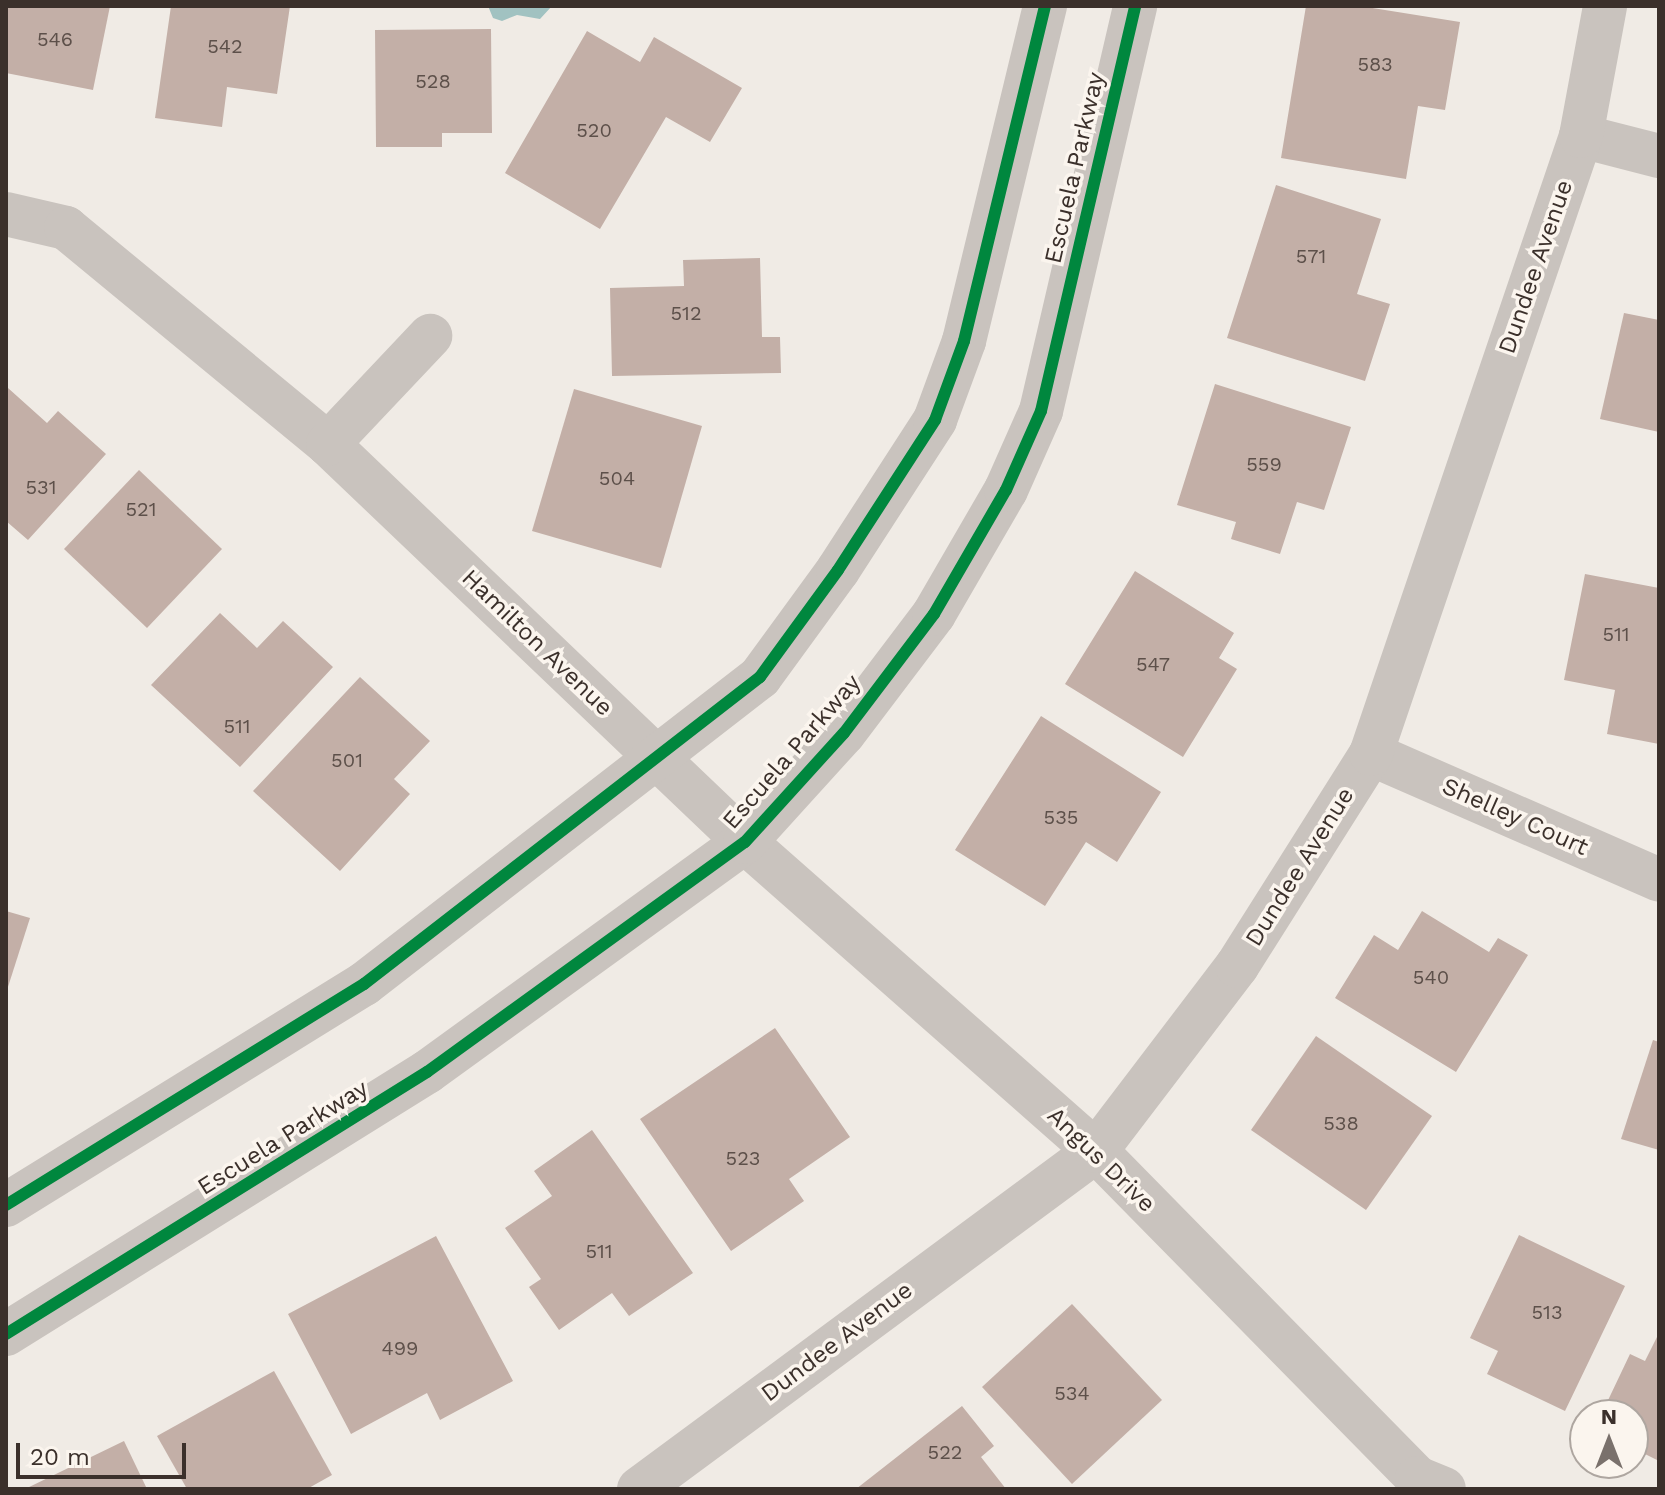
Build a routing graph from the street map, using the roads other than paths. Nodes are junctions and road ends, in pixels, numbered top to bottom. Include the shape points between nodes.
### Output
1 (1045, 6) edge
2 (1135, 6) edge
3 (1605, 6) edge
4 (1581, 136) junction
5 (1659, 156) edge
6 (6, 214) edge
7 (430, 336) dead end
8 (328, 444) junction
9 (1371, 754) junction
10 (658, 759) junction
11 (745, 842) junction
12 (1659, 880) edge
13 (1096, 1151) junction
14 (6, 1205) edge
15 (6, 1334) edge
16 (639, 1489) edge
17 (1444, 1489) edge

1 - 10 street via 964,341 935,420 838,570 760,677
2 - 11 street, Escuela Parkway via 1041,411 1006,490 934,614 844,733
3 - 4 street, Dundee Avenue
4 - 5 street
4 - 9 street, Dundee Avenue
6 - 8 street, Hamilton Avenue via 66,228
7 - 8 street
8 - 10 street, Hamilton Avenue
9 - 12 street, Shelley Court
9 - 13 street, Dundee Avenue via 1237,966
10 - 11 street, Hamilton Avenue
10 - 14 street via 364,984
11 - 13 street, Angus Drive
11 - 15 street, Escuela Parkway via 427,1072
13 - 16 street, Dundee Avenue
13 - 17 street, Angus Drive via 1417,1478

